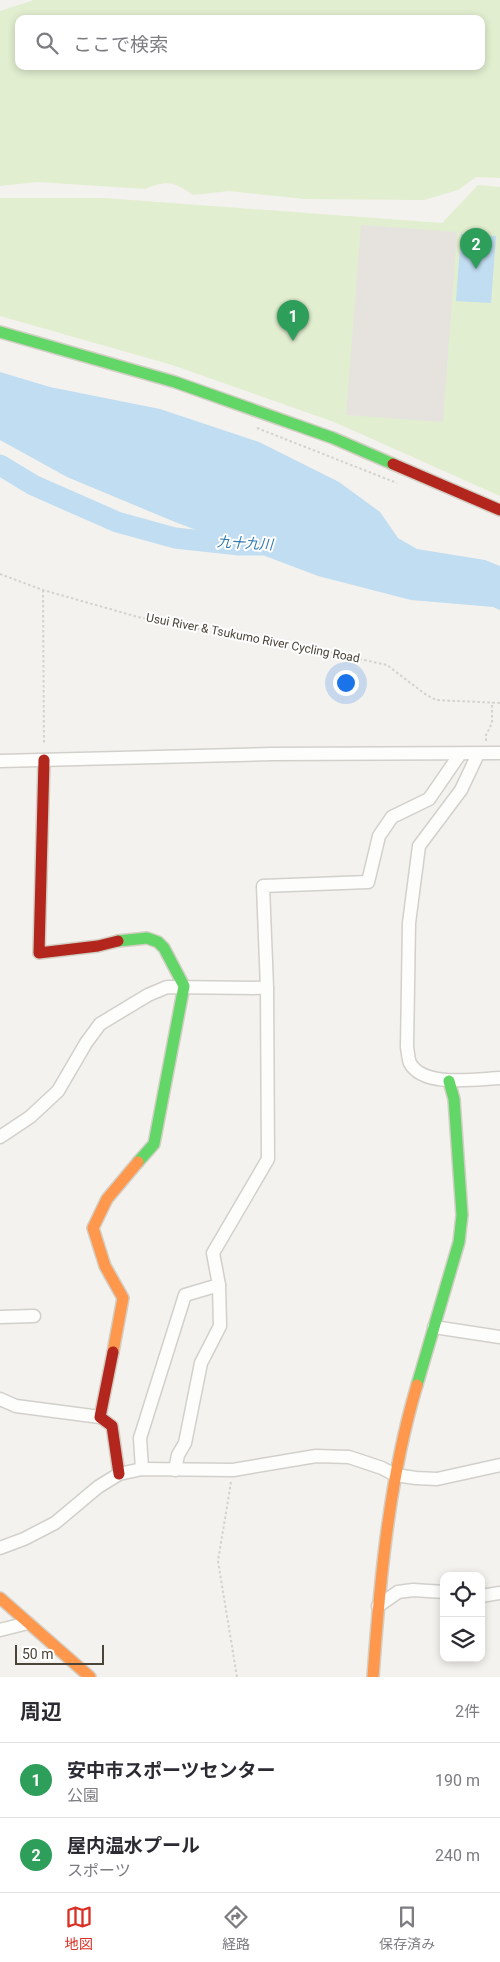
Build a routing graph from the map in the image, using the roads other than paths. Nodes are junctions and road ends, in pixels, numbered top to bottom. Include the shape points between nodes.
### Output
1 (0, 332) edge
2 (500, 510) edge
3 (500, 753) edge
4 (460, 754) junction
5 (482, 754) junction
6 (44, 760) junction
7 (0, 761) edge
8 (184, 986) junction
9 (267, 988) junction
10 (500, 1078) edge
11 (449, 1081) junction
12 (0, 1137) edge
13 (219, 1285) junction
14 (34, 1316) dead end
15 (0, 1317) edge
16 (434, 1327) junction
17 (500, 1337) edge
18 (0, 1399) edge
19 (100, 1417) junction
20 (500, 1465) edge
21 (142, 1470) junction
22 (175, 1470) junction
23 (119, 1474) junction
24 (394, 1475) junction
25 (0, 1548) edge
26 (440, 1592) edge
27 (500, 1593) edge
28 (485, 1595) edge
29 (0, 1598) edge
30 (378, 1606) junction
31 (28, 1623) junction
32 (0, 1630) edge
33 (90, 1677) edge
34 (373, 1677) edge

1 - 2 street via 174,382 316,432
3 - 5 street
4 - 5 street
4 - 6 street via 272,754
4 - 9 street via 429,799 392,817 379,836 368,882 263,886
5 - 11 street via 461,790 419,846 409,923 407,1047 410,1062 424,1075
6 - 7 street
6 - 8 street via 39,953 147,938 164,948
8 - 9 street
8 - 12 street via 167,987 148,995 100,1024 58,1091 30,1117
8 - 19 street via 154,1144 107,1199 93,1228 106,1266 123,1298
9 - 13 street via 268,1159 213,1253
10 - 11 street
11 - 16 street via 454,1098 462,1215 459,1242
13 - 21 street via 185,1295 140,1438
13 - 22 street via 220,1326 201,1364 185,1443
14 - 15 street
16 - 17 street
16 - 24 street via 405,1424
18 - 19 street via 16,1406
19 - 23 street via 112,1426
20 - 24 street via 437,1479
21 - 22 street
21 - 23 street
22 - 24 street via 233,1470 316,1456 349,1457
23 - 25 street via 98,1486 55,1523 24,1540
24 - 30 street
26 - 30 street via 398,1592
27 - 28 street
29 - 31 street
30 - 34 street
31 - 32 street
31 - 33 street

